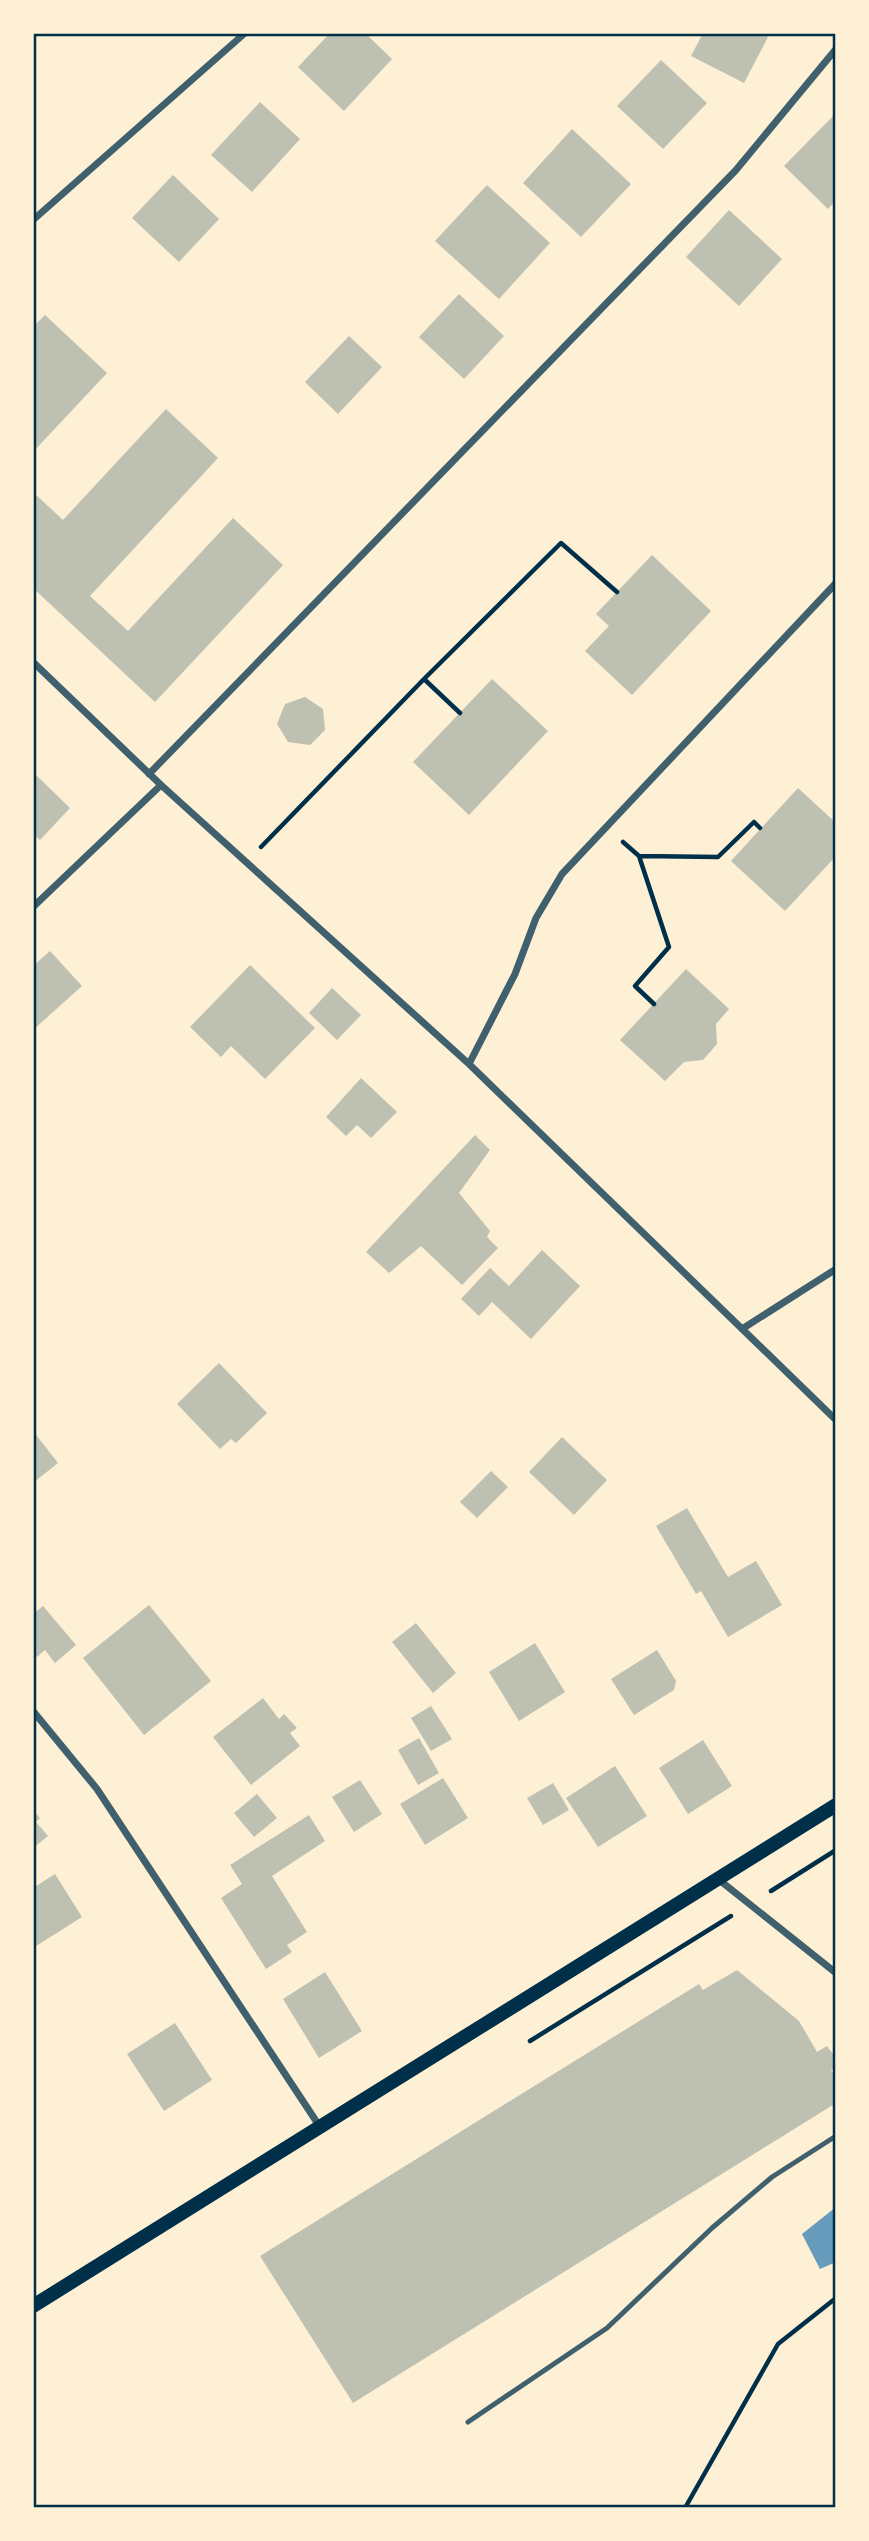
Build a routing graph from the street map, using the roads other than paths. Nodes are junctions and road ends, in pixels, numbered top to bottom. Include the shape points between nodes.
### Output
1 (245, 33) edge
2 (836, 49) edge
3 (33, 220) edge
4 (836, 583) edge
5 (33, 662) edge
6 (149, 774) junction
7 (160, 785) junction
8 (33, 907) edge
9 (469, 1064) junction
10 (836, 1269) edge
11 (742, 1329) junction
12 (836, 1420) edge
13 (33, 1711) edge
14 (836, 1805) edge
15 (717, 1878) junction
16 (836, 1973) edge
17 (320, 2127) junction
18 (836, 2136) edge
19 (33, 2306) edge
20 (468, 2422) dead end

1 - 3 street
2 - 6 street via 736,170
4 - 9 street via 562,874 536,918 516,974
5 - 6 street
6 - 7 street
7 - 8 street
7 - 9 street
9 - 11 street
10 - 11 street
11 - 12 street
13 - 17 street via 97,1789
14 - 15 main road
15 - 16 street
15 - 17 main road
17 - 19 main road
18 - 20 lane via 772,2177 607,2328

